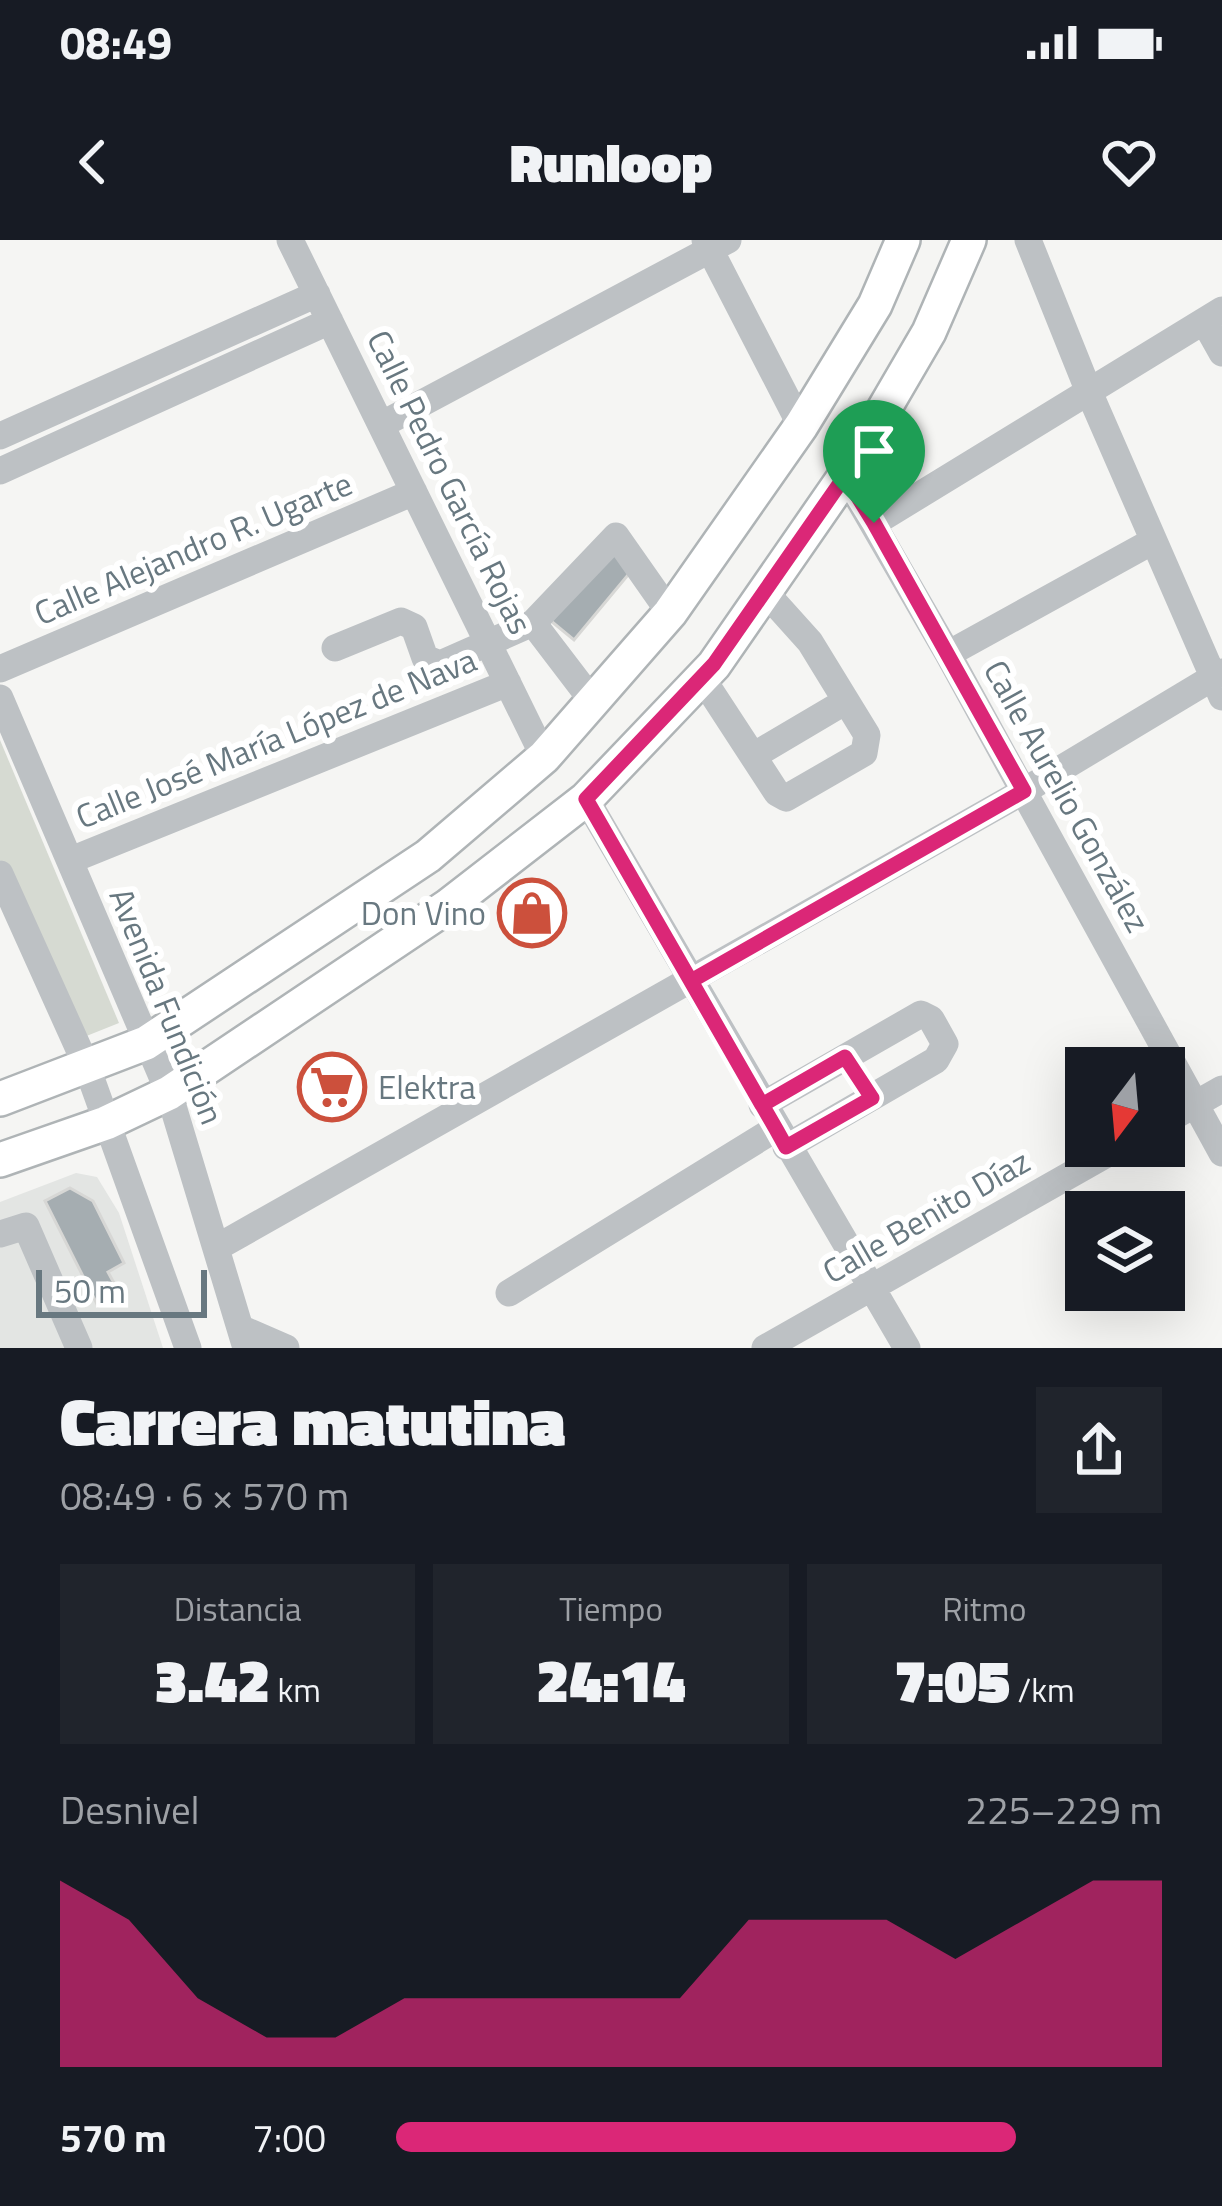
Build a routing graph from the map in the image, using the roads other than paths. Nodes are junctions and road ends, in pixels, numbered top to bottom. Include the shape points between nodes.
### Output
1 (290, 240) edge
2 (903, 240) edge
3 (969, 240) edge
4 (1028, 240) edge
5 (714, 243) edge
6 (316, 294) junction
7 (1213, 316) edge
8 (330, 321) junction
9 (1222, 352) edge
10 (1089, 392) junction
11 (381, 425) junction
12 (801, 426) junction
13 (0, 436) edge
14 (0, 471) edge
15 (845, 476) junction
16 (414, 493) junction
17 (874, 523) junction
18 (1153, 541) junction
19 (765, 592) junction
20 (670, 613) junction
21 (533, 623) junction
22 (489, 645) junction
23 (335, 648) dead end
24 (948, 654) junction
25 (0, 669) edge
26 (702, 678) junction
27 (1219, 682) edge
28 (508, 683) junction
29 (0, 698) edge
30 (846, 701) junction
31 (594, 703) junction
32 (753, 756) junction
33 (544, 757) junction
34 (1024, 791) junction
35 (586, 799) junction
36 (71, 860) junction
37 (2, 884) edge
38 (691, 981) junction
39 (146, 1043) junction
40 (845, 1057) junction
41 (87, 1067) junction
42 (1222, 1089) edge
43 (169, 1093) junction
44 (872, 1098) junction
45 (0, 1100) edge
46 (1195, 1104) junction
47 (1185, 1110) edge
48 (106, 1123) junction
49 (775, 1127) junction
50 (1222, 1153) edge
51 (0, 1160) edge
52 (1084, 1167) edge
53 (0, 1234) edge
54 (216, 1248) junction
55 (872, 1289) junction
56 (509, 1293) dead end
57 (243, 1338) edge
58 (79, 1348) edge
59 (188, 1348) edge
60 (286, 1348) edge
61 (765, 1348) edge
62 (907, 1348) edge

1 - 6 street, Calle Pedro García Rojas
2 - 12 main road via 875,305
3 - 15 main road via 929,332
4 - 10 street
5 - 11 street
5 - 12 street
6 - 8 street, Calle Pedro García Rojas
6 - 13 street
7 - 9 street
7 - 10 street
8 - 11 street, Calle Pedro García Rojas
8 - 14 street
10 - 17 street
10 - 18 street
11 - 16 street, Calle Pedro García Rojas
12 - 20 main road
15 - 17 street, Calle Aurelio González
15 - 19 main road
16 - 22 street, Calle Pedro García Rojas
16 - 25 street, Calle Alejandro R. Ugarte
17 - 24 street, Calle Aurelio González
18 - 24 street
18 - 27 street
19 - 26 main road
19 - 30 street via 811,642
20 - 21 street via 616,536
20 - 31 main road
21 - 22 street
21 - 31 street
22 - 23 street via 431,662 414,627 400,621
22 - 28 street, Calle Pedro García Rojas
24 - 34 street, Calle Aurelio González
26 - 32 street
26 - 35 main road
27 - 34 street
28 - 33 street, Calle Pedro García Rojas
28 - 36 street, Calle José María López de Nava
29 - 36 street, Avenida Fundición
30 - 32 street
30 - 32 street via 867,736 865,753 794,796 777,794
31 - 33 main road
33 - 39 main road via 428,856
34 - 38 street
34 - 46 street, Calle Aurelio González
35 - 38 street
35 - 43 main road via 448,906
36 - 39 street, Avenida Fundición
37 - 41 street
38 - 49 street
38 - 54 street
39 - 41 main road
39 - 43 street, Avenida Fundición
40 - 44 street
40 - 44 street via 911,1018 931,1019 944,1052
40 - 49 street
41 - 45 main road
41 - 48 street
42 - 46 street
43 - 48 main road
43 - 54 street, Avenida Fundición
44 - 49 street
46 - 47 street
46 - 50 street, Calle Aurelio González
48 - 51 main road
48 - 59 street
49 - 55 street
49 - 56 street
52 - 55 street, Calle Benito Díaz
53 - 58 street via 26,1226
54 - 57 street, Avenida Fundición
55 - 61 street, Calle Benito Díaz
55 - 62 street
57 - 60 street

